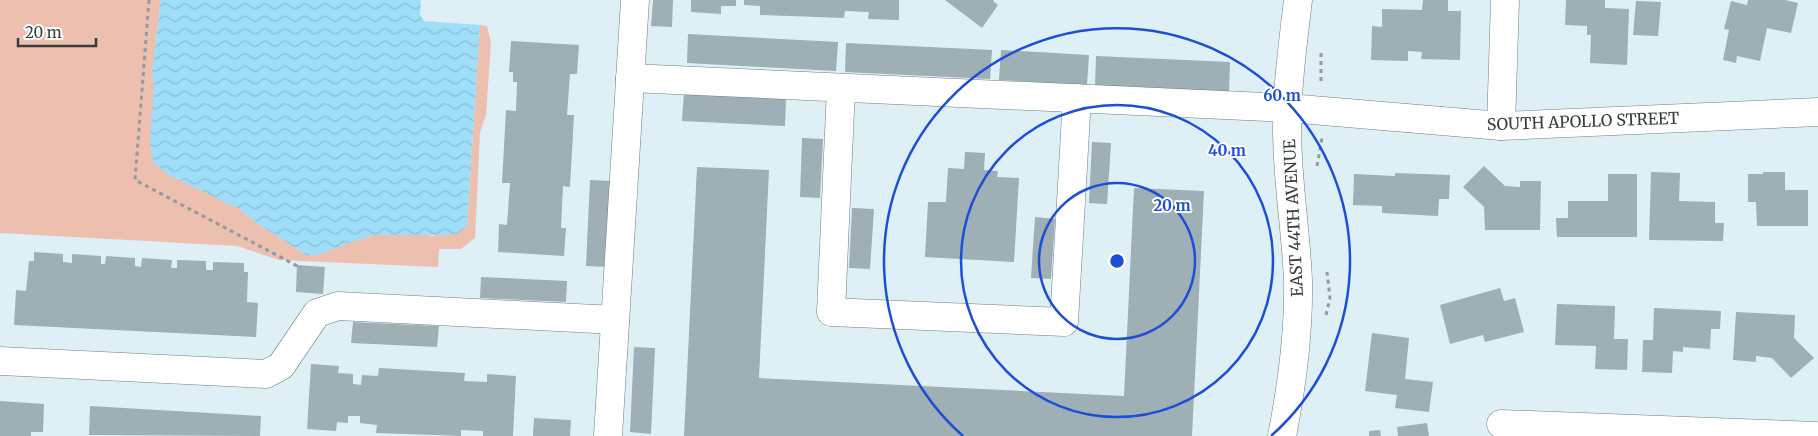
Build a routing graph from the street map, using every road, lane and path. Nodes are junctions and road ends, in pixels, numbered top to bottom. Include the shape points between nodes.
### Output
1 (149, 0) edge
2 (635, 0) edge
3 (1298, 0) edge
4 (1505, 0) edge
5 (630, 78) junction
6 (841, 88) junction
7 (1077, 98) junction
8 (1288, 108) junction
9 (1818, 112) edge
10 (1501, 126) junction
11 (301, 268) dead end
12 (615, 320) junction
13 (0, 361) edge
14 (1501, 424) dead end
15 (608, 436) edge
16 (1282, 436) edge
17 (1816, 436) edge

1 - 11 path via 135,180
2 - 5 street
3 - 8 street, EAST 44TH AVENUE
4 - 10 street
5 - 6 street, SOUTH APOLLO STREET
5 - 12 street
6 - 7 street, SOUTH APOLLO STREET
6 - 7 street via 831,312 1064,322
7 - 8 street, SOUTH APOLLO STREET
8 - 10 street, SOUTH APOLLO STREET
8 - 16 street, EAST 44TH AVENUE via 1288,166 1298,309 1292,384
9 - 10 street, SOUTH APOLLO STREET
12 - 13 street via 338,306 316,313 281,366 266,374
12 - 15 street
14 - 17 street

